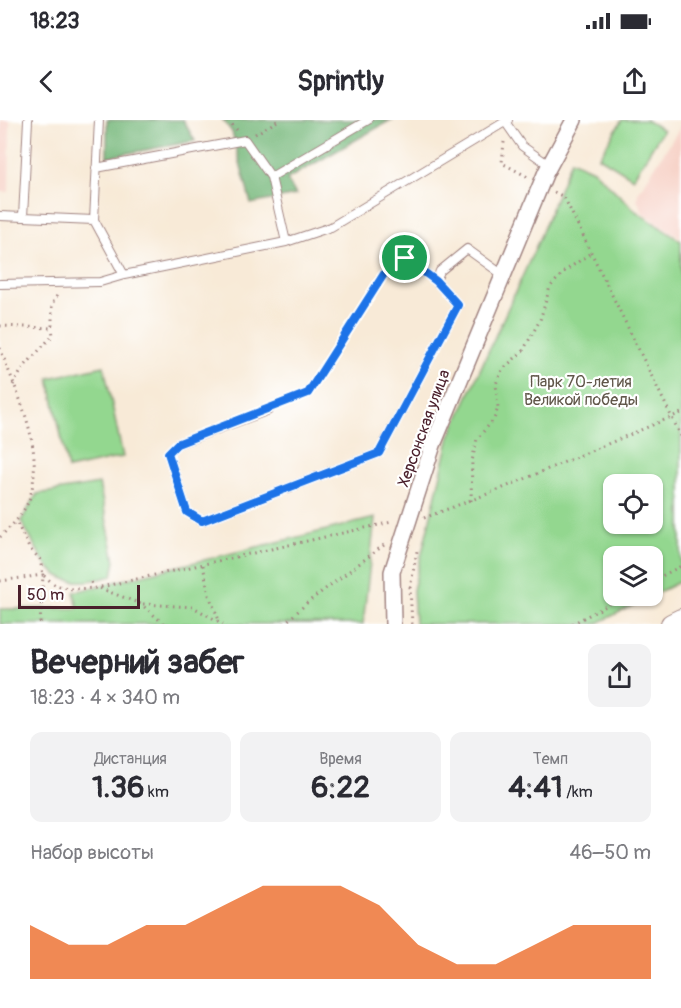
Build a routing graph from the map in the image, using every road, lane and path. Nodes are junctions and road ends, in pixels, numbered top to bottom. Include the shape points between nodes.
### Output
1 (28, 120) edge
2 (99, 120) edge
3 (279, 120) edge
4 (368, 120) edge
5 (574, 120) edge
6 (507, 122) edge
7 (244, 140) junction
8 (549, 165) junction
9 (96, 168) junction
10 (271, 177) junction
11 (541, 185) junction
12 (0, 216) edge
13 (22, 217) junction
14 (94, 220) junction
15 (286, 242) junction
16 (592, 252) junction
17 (394, 264) joint
18 (124, 275) junction
19 (503, 275) junction
20 (436, 281) junction
21 (0, 284) edge
22 (66, 284) junction
23 (0, 326) edge
24 (52, 328) junction
25 (0, 348) edge
26 (13, 385) junction
27 (269, 410) joint
28 (681, 413) edge
29 (670, 418) junction
30 (681, 436) edge
31 (471, 501) junction
32 (423, 519) dead end
33 (16, 521) junction
34 (392, 522) dead end
35 (0, 537) edge
36 (384, 545) dead end
37 (203, 565) junction
38 (681, 566) edge
39 (43, 575) junction
40 (663, 575) edge
41 (0, 581) edge
42 (92, 582) dead end
43 (93, 588) junction
44 (99, 588) junction
45 (141, 603) junction
46 (606, 606) edge
47 (681, 619) edge
48 (219, 620) junction
49 (40, 624) edge
50 (164, 624) edge
51 (224, 624) edge
52 (285, 624) edge
53 (393, 624) edge
54 (572, 624) edge
55 (671, 624) edge

1 - 13 lane
2 - 9 lane
3 - 7 path
4 - 10 lane
5 - 8 street, Херсонская улица
6 - 8 lane via 522,146
6 - 11 path via 502,163
6 - 15 lane via 331,227
7 - 9 lane
7 - 10 lane
8 - 11 street, Херсонская улица
9 - 14 lane
10 - 15 lane
11 - 16 path via 564,197
11 - 19 street, Херсонская улица
12 - 13 lane
13 - 14 lane
14 - 18 lane
15 - 18 lane
16 - 29 path
16 - 31 path via 565,271 550,288 540,320 523,351 502,370 496,384 498,408 477,439 472,460
17 - 20 lane via 405,258
17 - 27 path via 308,393
18 - 22 lane via 100,282
19 - 20 lane via 467,249 440,270
19 - 53 street, Херсонская улица via 433,445 392,572
20 - 27 lane via 458,305 379,453 202,521 187,512 168,453 177,444
21 - 22 lane
22 - 24 path via 51,304
23 - 24 path
24 - 26 path via 53,335 22,368
25 - 26 path
26 - 33 path via 26,410 34,462 30,498
28 - 29 path
29 - 30 path
29 - 31 path
31 - 32 path
33 - 35 path
33 - 39 path via 29,548 40,559
34 - 37 path
36 - 52 path
37 - 44 path
37 - 48 path
38 - 40 path
39 - 41 path
39 - 43 path via 55,585
39 - 49 path
42 - 43 path
43 - 44 path
44 - 45 path
45 - 48 path via 193,607
45 - 50 path
46 - 54 path
47 - 55 street
48 - 51 path

